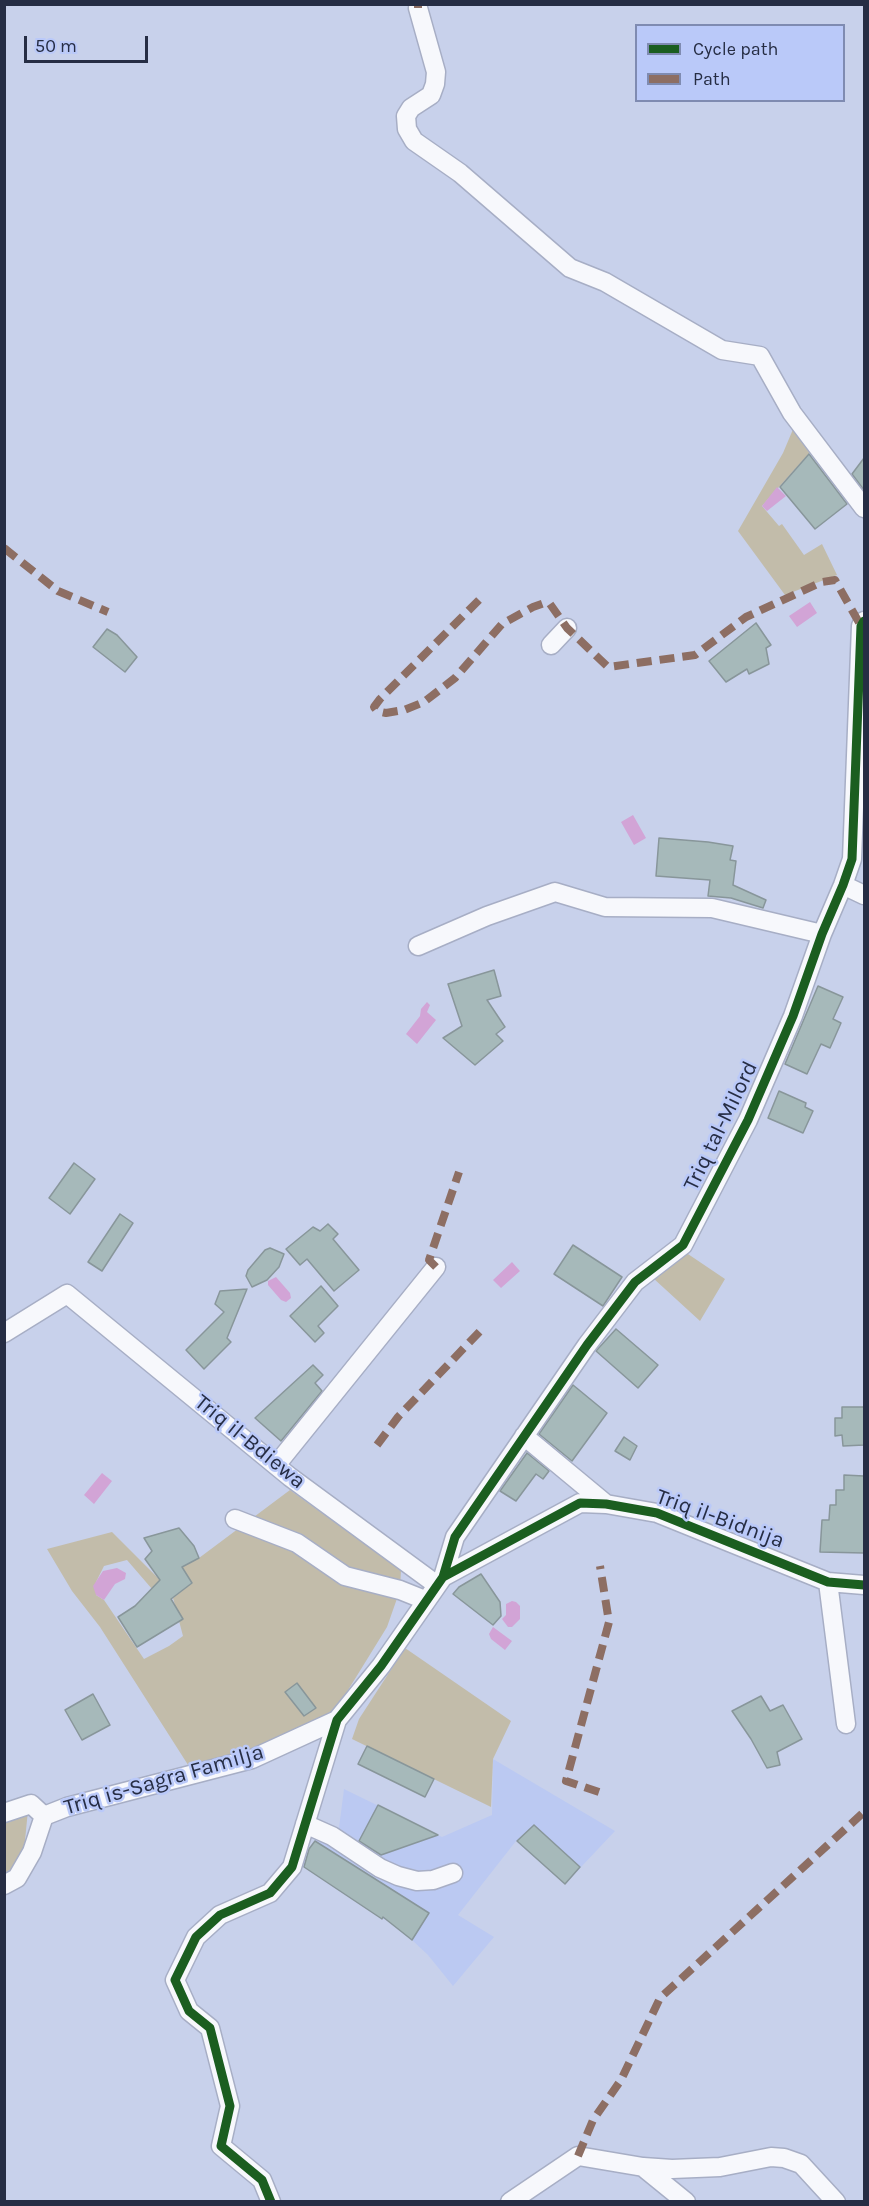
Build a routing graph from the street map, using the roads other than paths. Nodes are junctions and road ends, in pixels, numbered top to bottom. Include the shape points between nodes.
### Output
1 (418, 8) dead end
2 (864, 508) edge
3 (864, 621) edge
4 (567, 628) dead end
5 (551, 645) dead end
6 (843, 885) junction
7 (864, 895) edge
8 (822, 934) junction
9 (418, 946) dead end
10 (436, 1267) dead end
11 (4, 1333) edge
12 (524, 1436) junction
13 (277, 1464) junction
14 (606, 1503) junction
15 (235, 1519) dead end
16 (440, 1580) junction
17 (828, 1582) junction
18 (864, 1585) edge
19 (425, 1600) junction
20 (337, 1720) junction
21 (846, 1724) dead end
22 (4, 1813) edge
23 (44, 1816) junction
24 (305, 1824) junction
25 (453, 1873) dead end
26 (4, 1885) edge
27 (643, 2167) junction
28 (272, 2202) edge
29 (510, 2202) edge
30 (686, 2202) edge
31 (836, 2202) edge

1 - 2 street via 436,72 431,95 406,116 407,129 414,141 460,173 570,268 605,282 722,350 760,356 792,413
3 - 6 street, Triq tal-Milord via 852,859
4 - 5 street
6 - 7 street
6 - 8 street, Triq tal-Milord
8 - 9 street via 712,908 605,907 555,892
8 - 12 street, Triq tal-Milord via 793,1016 748,1120 683,1245 635,1282
10 - 13 street
11 - 13 street, Triq il-Bdiewa via 67,1294
12 - 14 street
12 - 16 street, Triq tal-Milord via 455,1536
13 - 16 street, Triq il-Bdiewa via 290,1477
14 - 16 street, Triq il-Bidnija via 580,1503
14 - 17 street, Triq il-Bidnija via 657,1513
15 - 19 street via 297,1543 345,1576
16 - 19 street, Triq is-Sagra Familja
17 - 18 street, Triq il-Bidnija
17 - 21 street
19 - 20 street, Triq is-Sagra Familja via 381,1666
20 - 23 street, Triq is-Sagra Familja via 252,1759
20 - 24 street
22 - 23 street via 31,1804
23 - 26 street, Triq is-Sagra Familja via 32,1852 17,1878
24 - 25 street via 398,1876 417,1881
24 - 28 street via 292,1867 270,1893 220,1914 196,1937 175,1980 189,2011 210,2028 230,2106 222,2146 262,2180
27 - 29 street via 578,2156
27 - 30 street
27 - 31 street via 720,2168 784,2158 801,2164

